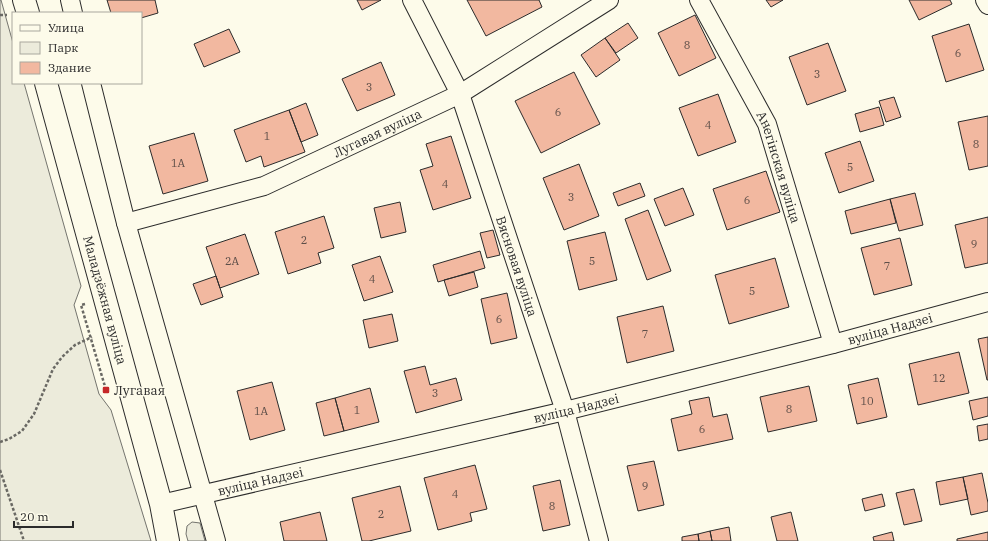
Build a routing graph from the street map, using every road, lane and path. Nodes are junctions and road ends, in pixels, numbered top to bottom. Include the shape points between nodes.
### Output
1 (24, 0) edge
2 (70, 0) edge
3 (412, 0) edge
4 (609, 0) edge
5 (699, 0) edge
6 (985, 0) edge
7 (988, 5) edge
8 (28, 12) edge
9 (73, 12) edge
10 (46, 84) edge
11 (91, 84) edge
12 (460, 94) junction
13 (126, 223) junction
14 (988, 302) edge
15 (114, 332) junction
16 (833, 344) junction
17 (565, 411) junction
18 (0, 442) edge
19 (0, 470) edge
20 (202, 495) junction
21 (161, 504) junction
22 (24, 541) edge
23 (168, 541) edge
24 (216, 541) edge
25 (599, 541) edge

1 - 8 main road
2 - 9 street
3 - 12 street, Вясновая вуліца
4 - 12 street, Лугавая вуліца
5 - 16 street, Анегінская вуліца via 767,124
6 - 7 street
10 - 15 main road, Маладзёжная вуліца
11 - 13 street
12 - 13 street, Лугавая вуліца via 264,186
12 - 17 street, Вясновая вуліца
13 - 20 street
14 - 16 street, вуліца Надзеі
15 - 18 path via 75,345 62,357 53,369 34,414 22,431
15 - 21 main road, Маладзёжная вуліца
16 - 17 street, вуліца Надзеі
17 - 20 street, вуліца Надзеі
17 - 25 street, Вясновая вуліца
19 - 22 path
20 - 21 street, вуліца Надзеі
20 - 24 street
21 - 23 main road, Маладзёжная вуліца

